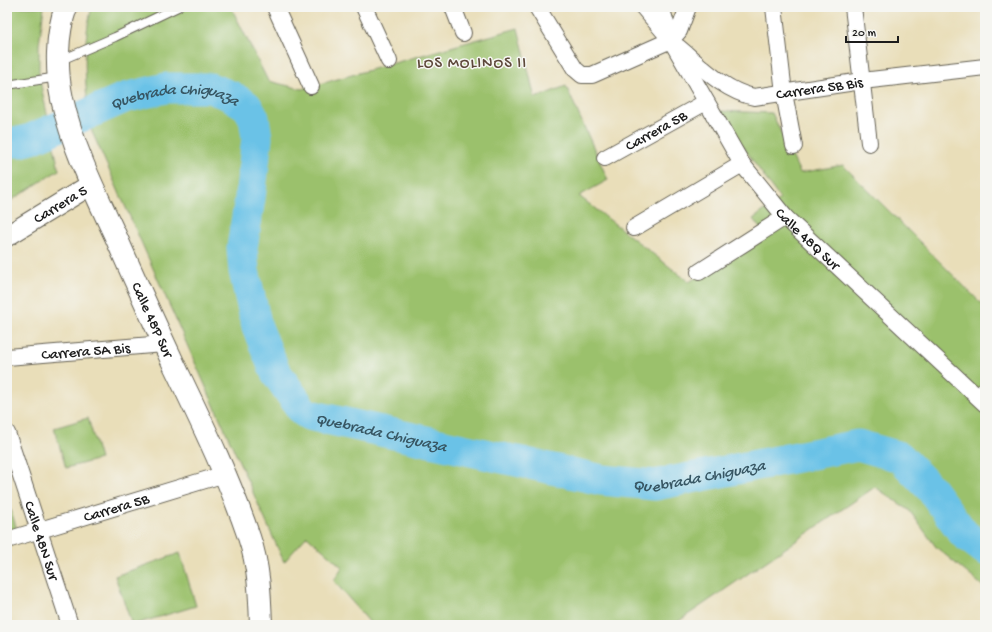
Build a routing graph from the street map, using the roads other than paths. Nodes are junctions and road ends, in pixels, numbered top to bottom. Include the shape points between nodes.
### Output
1 (178, 7) edge
2 (274, 7) edge
3 (364, 7) edge
4 (453, 7) edge
5 (537, 7) edge
6 (643, 7) edge
7 (661, 7) edge
8 (688, 7) edge
9 (774, 7) edge
10 (853, 7) edge
11 (65, 9) edge
12 (463, 33) dead end
13 (671, 40) junction
14 (389, 61) dead end
15 (985, 67) edge
16 (59, 69) junction
17 (862, 81) junction
18 (7, 85) edge
19 (311, 86) dead end
20 (784, 93) junction
21 (706, 102) junction
22 (869, 143) dead end
23 (794, 146) dead end
24 (605, 158) dead end
25 (742, 164) junction
26 (92, 184) junction
27 (785, 217) junction
28 (634, 228) dead end
29 (7, 236) edge
30 (699, 272) dead end
31 (164, 344) junction
32 (7, 357) edge
33 (985, 384) edge
34 (980, 400) edge
35 (7, 432) edge
36 (225, 474) junction
37 (39, 530) junction
38 (7, 540) edge
39 (70, 625) edge
40 (261, 625) edge

1 - 16 lane via 115,37
2 - 19 street
3 - 14 street
4 - 12 street
5 - 13 street via 575,69 582,75 592,75
6 - 13 street, Calle 48Q Sur
7 - 13 street, Calle 48Q Sur
8 - 13 street via 679,31
9 - 20 street
10 - 17 street
11 - 16 main road, Calle 48P Sur
13 - 20 street, Carrera 5B Bis via 717,79 742,95 754,97
13 - 21 street, Calle 48Q Sur
15 - 17 street, Carrera 5B Bis
16 - 18 lane
16 - 26 main road, Calle 48P Sur via 62,98 74,143
17 - 20 street, Carrera 5B Bis
17 - 22 street
20 - 23 street
21 - 24 street, Carrera 5B
21 - 25 street, Calle 48Q Sur
25 - 27 street, Calle 48Q Sur
25 - 28 street
26 - 29 street, Carrera 5
26 - 31 main road, Calle 48P Sur
27 - 30 street
27 - 34 street, Calle 48Q Sur
31 - 32 street, Carrera 5A Bis
31 - 36 main road, Calle 48P Sur
33 - 34 lane
35 - 37 street, Calle 48N Sur
36 - 37 street, Carrera 5B
36 - 40 main road, Calle 48P Sur via 256,560
37 - 38 street, Carrera 5B
37 - 39 street, Calle 48N Sur

